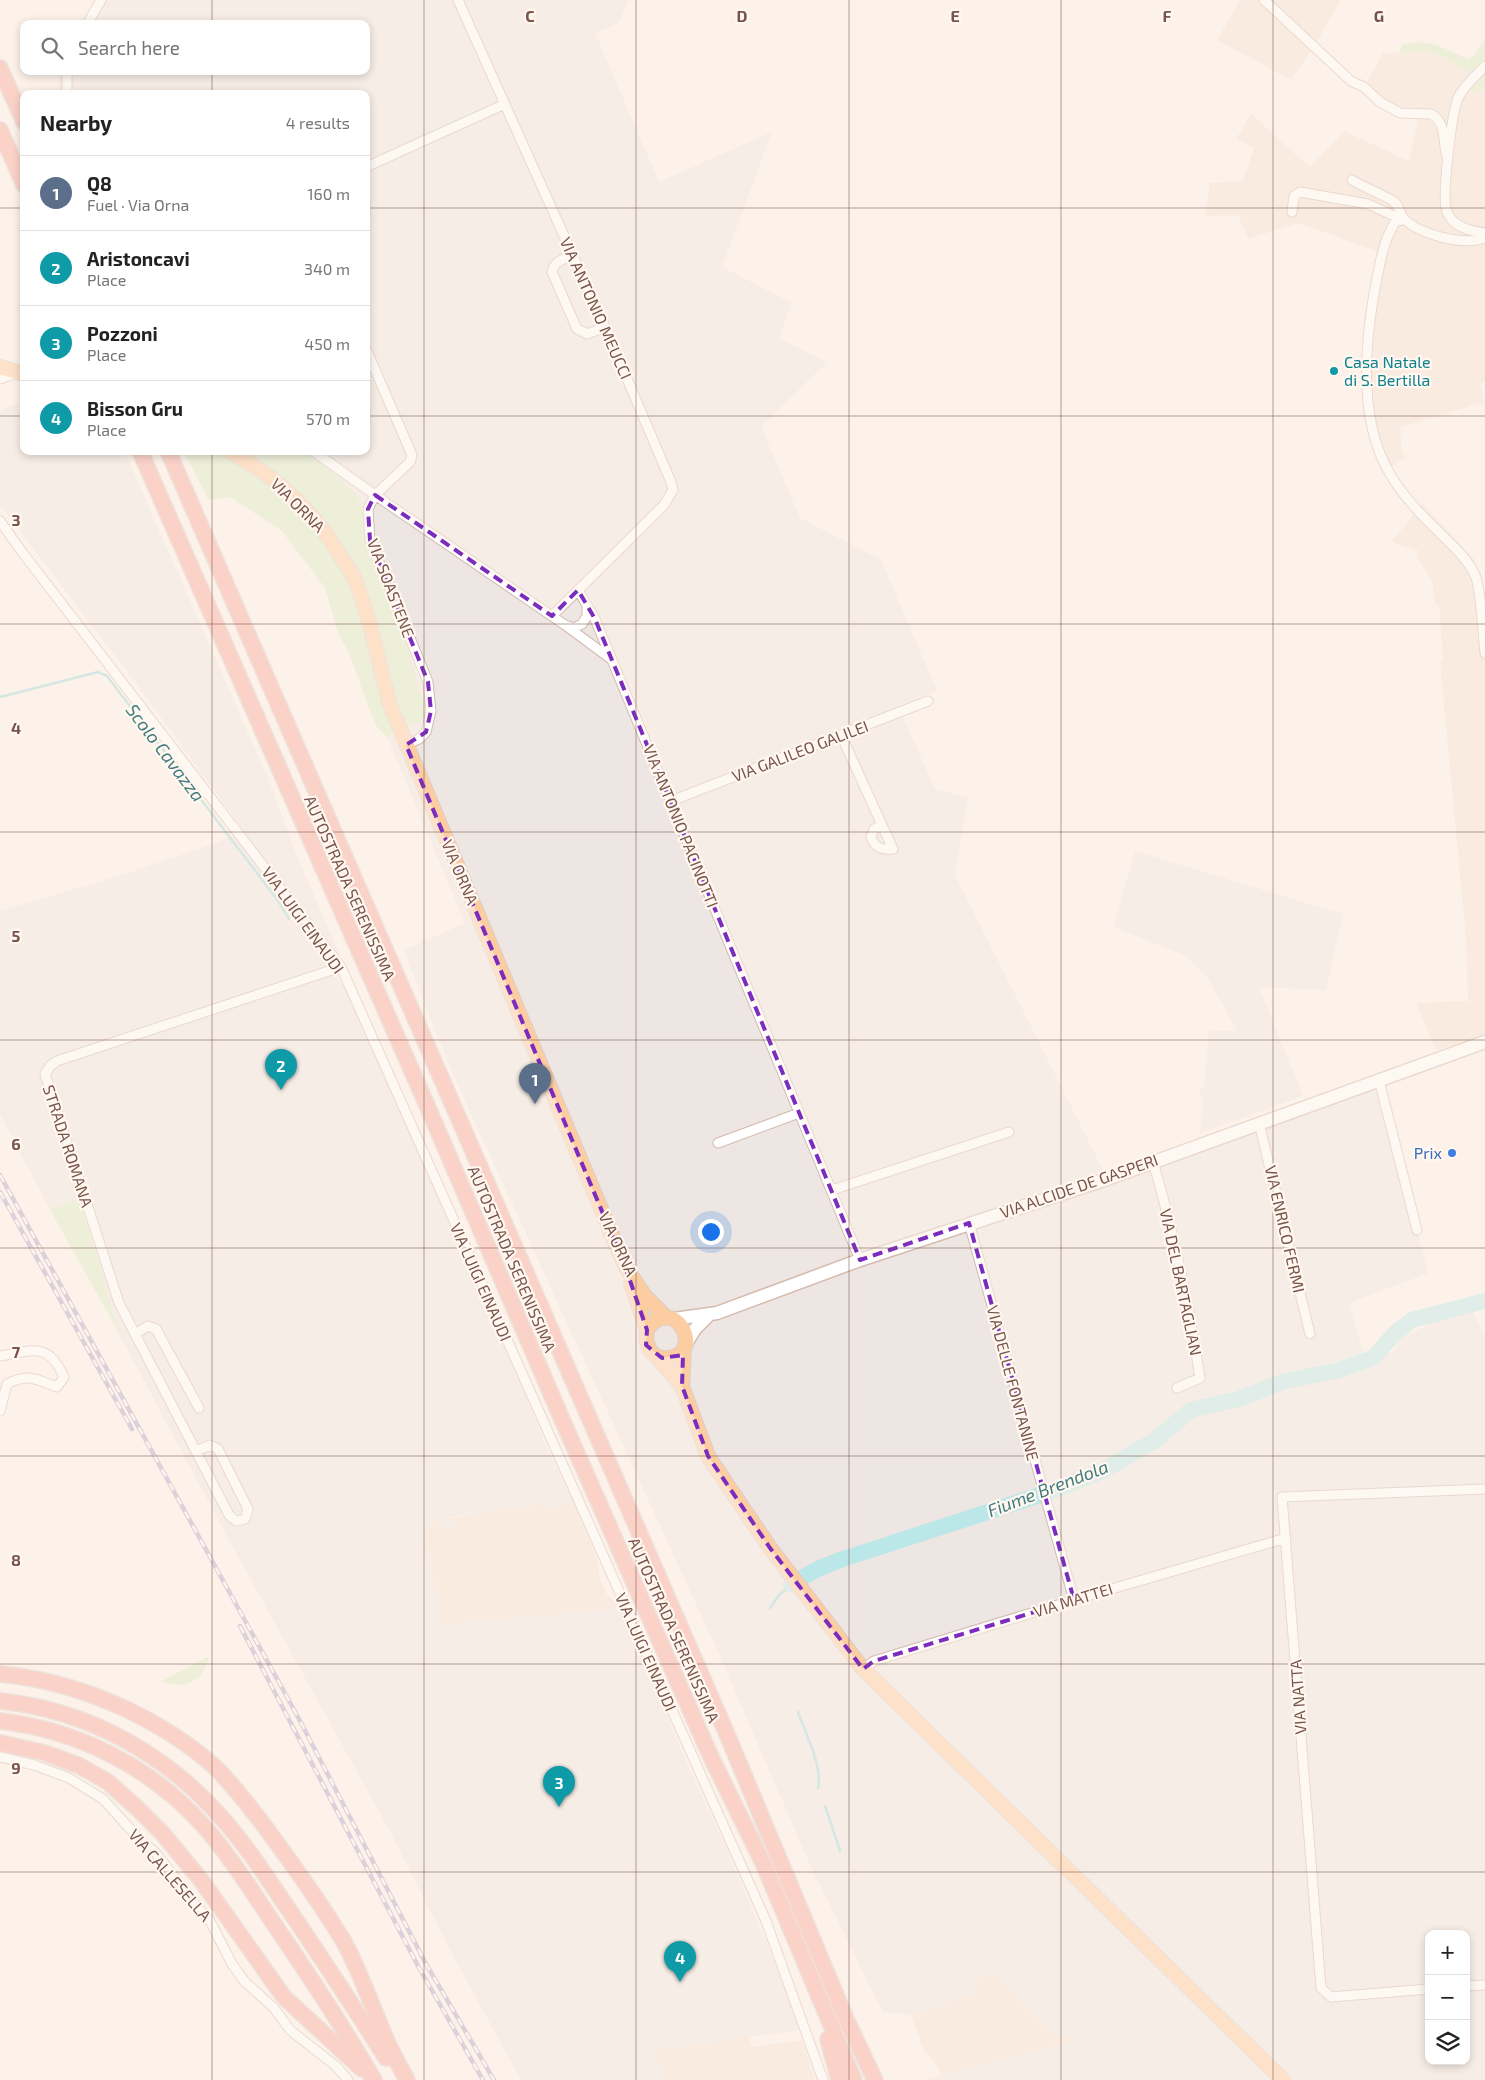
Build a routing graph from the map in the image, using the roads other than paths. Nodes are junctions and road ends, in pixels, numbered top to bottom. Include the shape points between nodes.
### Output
1 (101, 0) edge
2 (458, 0) edge
3 (1264, 0) edge
4 (89, 20) edge
5 (1485, 66) edge
6 (0, 68) edge
7 (67, 75) edge
8 (67, 90) edge
9 (505, 104) junction
10 (20, 113) edge
11 (0, 130) edge
12 (1448, 160) junction
13 (370, 164) edge
14 (20, 176) edge
15 (1352, 180) dead end
16 (1292, 212) dead end
17 (1403, 220) junction
18 (1485, 233) edge
19 (1485, 238) edge
20 (573, 255) junction
21 (605, 327) junction
22 (370, 358) edge
23 (0, 367) edge
24 (20, 373) edge
25 (20, 373) edge
26 (0, 379) edge
27 (142, 455) edge
28 (170, 455) edge
29 (235, 455) edge
30 (319, 455) edge
31 (375, 495) junction
32 (0, 521) edge
33 (0, 525) edge
34 (0, 530) edge
35 (10, 535) junction
36 (22, 552) junction
37 (578, 590) junction
38 (586, 606) junction
39 (552, 616) junction
40 (565, 625) junction
41 (1485, 654) edge
42 (612, 660) junction
43 (928, 701) dead end
44 (841, 735) junction
45 (406, 745) junction
46 (671, 801) junction
47 (882, 825) dead end
48 (341, 967) junction
49 (1485, 1042) edge
50 (1379, 1080) junction
51 (799, 1113) junction
52 (1259, 1123) junction
53 (1009, 1132) dead end
54 (718, 1143) dead end
55 (1153, 1162) junction
56 (832, 1190) junction
57 (969, 1223) junction
58 (1416, 1230) dead end
59 (860, 1260) junction
60 (625, 1266) junction
61 (708, 1316) junction
62 (671, 1318) junction
63 (647, 1330) junction
64 (135, 1334) junction
65 (1310, 1334) dead end
66 (684, 1346) junction
67 (0, 1356) edge
68 (656, 1356) junction
69 (682, 1386) junction
70 (1177, 1388) dead end
71 (199, 1408) dead end
72 (0, 1412) edge
73 (196, 1451) junction
74 (1485, 1489) edge
75 (1286, 1538) junction
76 (1074, 1600) junction
77 (864, 1669) junction
78 (0, 1674) edge
79 (0, 1701) edge
80 (0, 1721) edge
81 (0, 1743) edge
82 (0, 1757) edge
83 (1485, 1985) edge
84 (1470, 1986) edge
85 (1425, 1989) edge
86 (817, 1992) junction
87 (836, 1995) junction
88 (348, 2080) edge
89 (374, 2080) edge
90 (402, 2080) edge
91 (407, 2080) edge
92 (824, 2080) edge
93 (840, 2080) edge
94 (854, 2080) edge
95 (875, 2080) edge
96 (885, 2080) edge
97 (1283, 2080) edge

1 - 4 street
2 - 9 street, VIA ANTONIO MEUCCI
3 - 12 street via 1350,80 1364,87 1380,102 1400,113 1435,116 1441,124
5 - 12 street via 1458,99
6 - 10 highway
7 - 8 street
9 - 13 street
9 - 20 street, VIA ANTONIO MEUCCI
11 - 14 highway
12 - 18 street via 1447,212 1455,223 1465,229
15 - 17 street via 1395,202
16 - 17 street via 1294,196 1300,192 1368,204
17 - 19 street via 1451,240
17 - 41 street via 1396,221 1384,245 1370,312 1367,356 1369,412 1376,444 1390,475 1420,513 1469,563 1477,577
20 - 21 street, VIA ANTONIO MEUCCI
20 - 21 street via 558,262 552,272 577,329 587,334
21 - 37 street, VIA ANTONIO MEUCCI via 673,490 664,505
22 - 31 street via 412,455 410,462
23 - 24 main road
25 - 26 street
27 - 86 highway, AUTOSTRADA SERENISSIMA via 568,1433 711,1757 764,1865
28 - 87 highway, AUTOSTRADA SERENISSIMA via 726,1732
29 - 45 main road, VIA ORNA via 268,474 300,503 326,532 354,579 390,705
30 - 31 street
31 - 39 street
31 - 45 street, VIA SOASTENE via 368,509 370,540 428,682 430,711 426,732
32 - 35 street, VIA LUIGI EINAUDI
33 - 35 street, VIA LUIGI EINAUDI
34 - 36 street, VIA LUIGI EINAUDI
35 - 36 street, VIA LUIGI EINAUDI
36 - 48 street, VIA LUIGI EINAUDI
37 - 38 street
37 - 39 street, VIA ANTONIO MEUCCI
38 - 40 street via 587,616 582,624 574,628
38 - 42 street, VIA ANTONIO PACINOTTI
39 - 40 street
40 - 42 street
42 - 46 street, VIA ANTONIO PACINOTTI
43 - 44 street, VIA GALILEO GALILEI
44 - 46 street, VIA GALILEO GALILEI
44 - 47 street
45 - 60 main road, VIA ORNA
46 - 51 street, VIA ANTONIO PACINOTTI
48 - 64 street, STRADA ROMANA via 57,1061 45,1074 114,1290
48 - 92 street, VIA LUIGI EINAUDI via 766,1921
49 - 50 main road, VIA ALCIDE DE GASPERI
50 - 52 main road, VIA ALCIDE DE GASPERI
50 - 58 street
51 - 54 street
51 - 56 street, VIA ANTONIO PACINOTTI
52 - 55 main road, VIA ALCIDE DE GASPERI
52 - 65 street, VIA ENRICO FERMI
53 - 56 street
55 - 57 main road, VIA ALCIDE DE GASPERI
55 - 70 street, VIA DEL BARTAGLIAN via 1170,1220 1200,1378
56 - 59 street, VIA ANTONIO PACINOTTI
57 - 59 main road, VIA ALCIDE DE GASPERI
57 - 76 street, VIA DELLE FONTANINE
59 - 61 main road, VIA ALCIDE DE GASPERI
60 - 62 main road, VIA ORNA via 645,1296
60 - 63 main road
61 - 62 main road
61 - 66 main road, VIA ALCIDE DE GASPERI
62 - 63 main road via 659,1319
62 - 66 main road via 685,1330
63 - 68 main road via 646,1345
64 - 71 street via 148,1326 156,1329
64 - 73 street, STRADA ROMANA
66 - 68 main road via 672,1358
66 - 69 main road
67 - 72 street via 37,1350 58,1362 64,1377 57,1386 32,1377 19,1378 7,1384
68 - 69 main road
69 - 77 main road via 708,1456 785,1569
73 - 73 street, STRADA ROMANA via 229,1515 236,1521 245,1519 248,1509 218,1449 210,1445
74 - 75 street, VIA NATTA via 1282,1497
75 - 76 street, VIA MATTEI
75 - 85 street, VIA NATTA via 1321,1988 1331,1997
76 - 77 street, VIA MATTEI via 874,1661
77 - 97 main road
78 - 91 highway via 74,1689 125,1708 175,1735 209,1762 268,1831 344,1943
79 - 90 highway via 56,1711 106,1730 146,1752 195,1789 251,1856
80 - 89 highway via 49,1730 100,1749 152,1779 190,1811 238,1872 341,2024
81 - 89 highway via 45,1753 80,1766 108,1782 163,1834 182,1857 284,1997
82 - 88 street, VIA CALLESELLA via 69,1778 103,1799 155,1852 210,1919 232,1964 245,1982 274,2008 290,2030 337,2067
83 - 84 street
86 - 93 highway
86 - 94 highway, AUTOSTRADA SERENISSIMA
87 - 95 highway, AUTOSTRADA SERENISSIMA
87 - 96 highway via 868,2043

